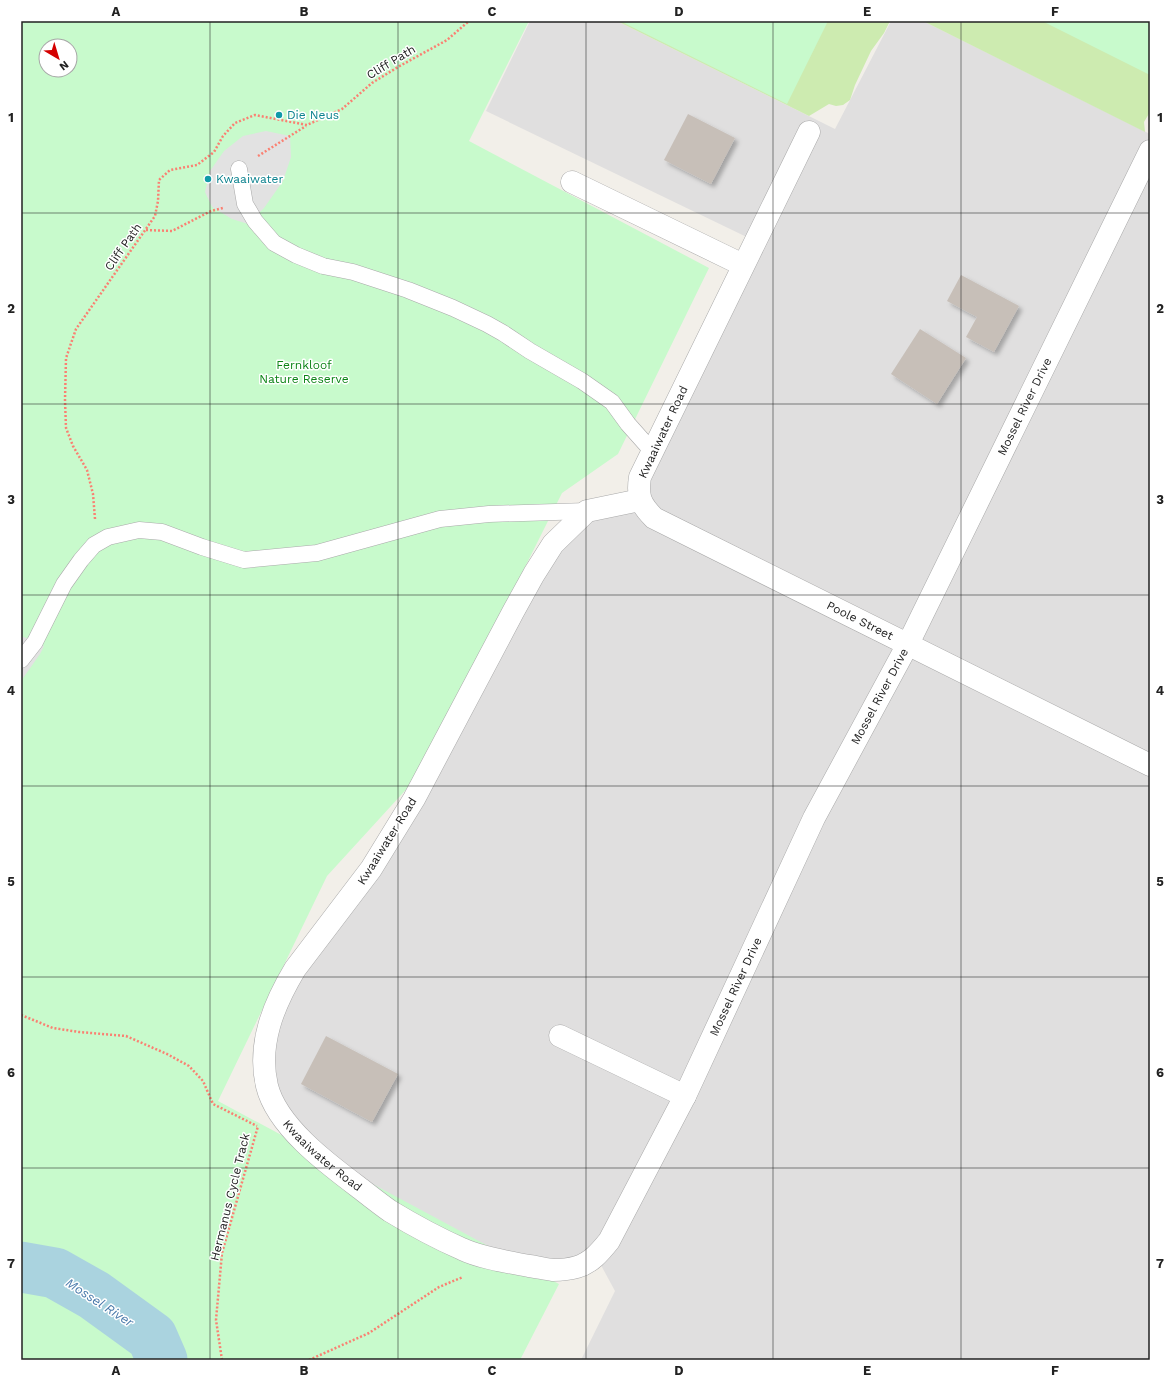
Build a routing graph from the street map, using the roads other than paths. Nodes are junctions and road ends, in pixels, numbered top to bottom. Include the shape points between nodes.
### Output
1 (809, 132) dead end
2 (1150, 151) edge
3 (239, 169) road end
4 (572, 182) dead end
5 (743, 266) junction
6 (652, 451) junction
7 (640, 500) junction
8 (587, 511) junction
9 (908, 644) junction
10 (21, 660) edge
11 (1150, 765) edge
12 (560, 1036) dead end
13 (685, 1096) junction
14 (609, 1241) joint

1 - 5 street, Kwaaiwater Road
2 - 9 street, Mossel River Drive
3 - 6 lane via 245,204 274,243 323,266 353,272 408,290 453,308 503,333 612,402
4 - 5 street
5 - 6 street, Kwaaiwater Road
6 - 7 street, Kwaaiwater Road via 640,476
7 - 8 street
7 - 9 street, Poole Street via 654,518
8 - 10 lane via 489,514 440,519 317,553 244,560 162,532 139,530 108,536 94,545 64,584 35,642
8 - 14 street, Kwaaiwater Road via 552,544 410,805 371,869 295,969 277,1002 265,1038 264,1059 267,1087 278,1109 296,1134 343,1176 389,1210 463,1250 503,1262 553,1270 577,1267 596,1257
9 - 11 street, Poole Street
9 - 13 street, Mossel River Drive via 814,818
12 - 13 street
13 - 14 street, Mossel River Drive

